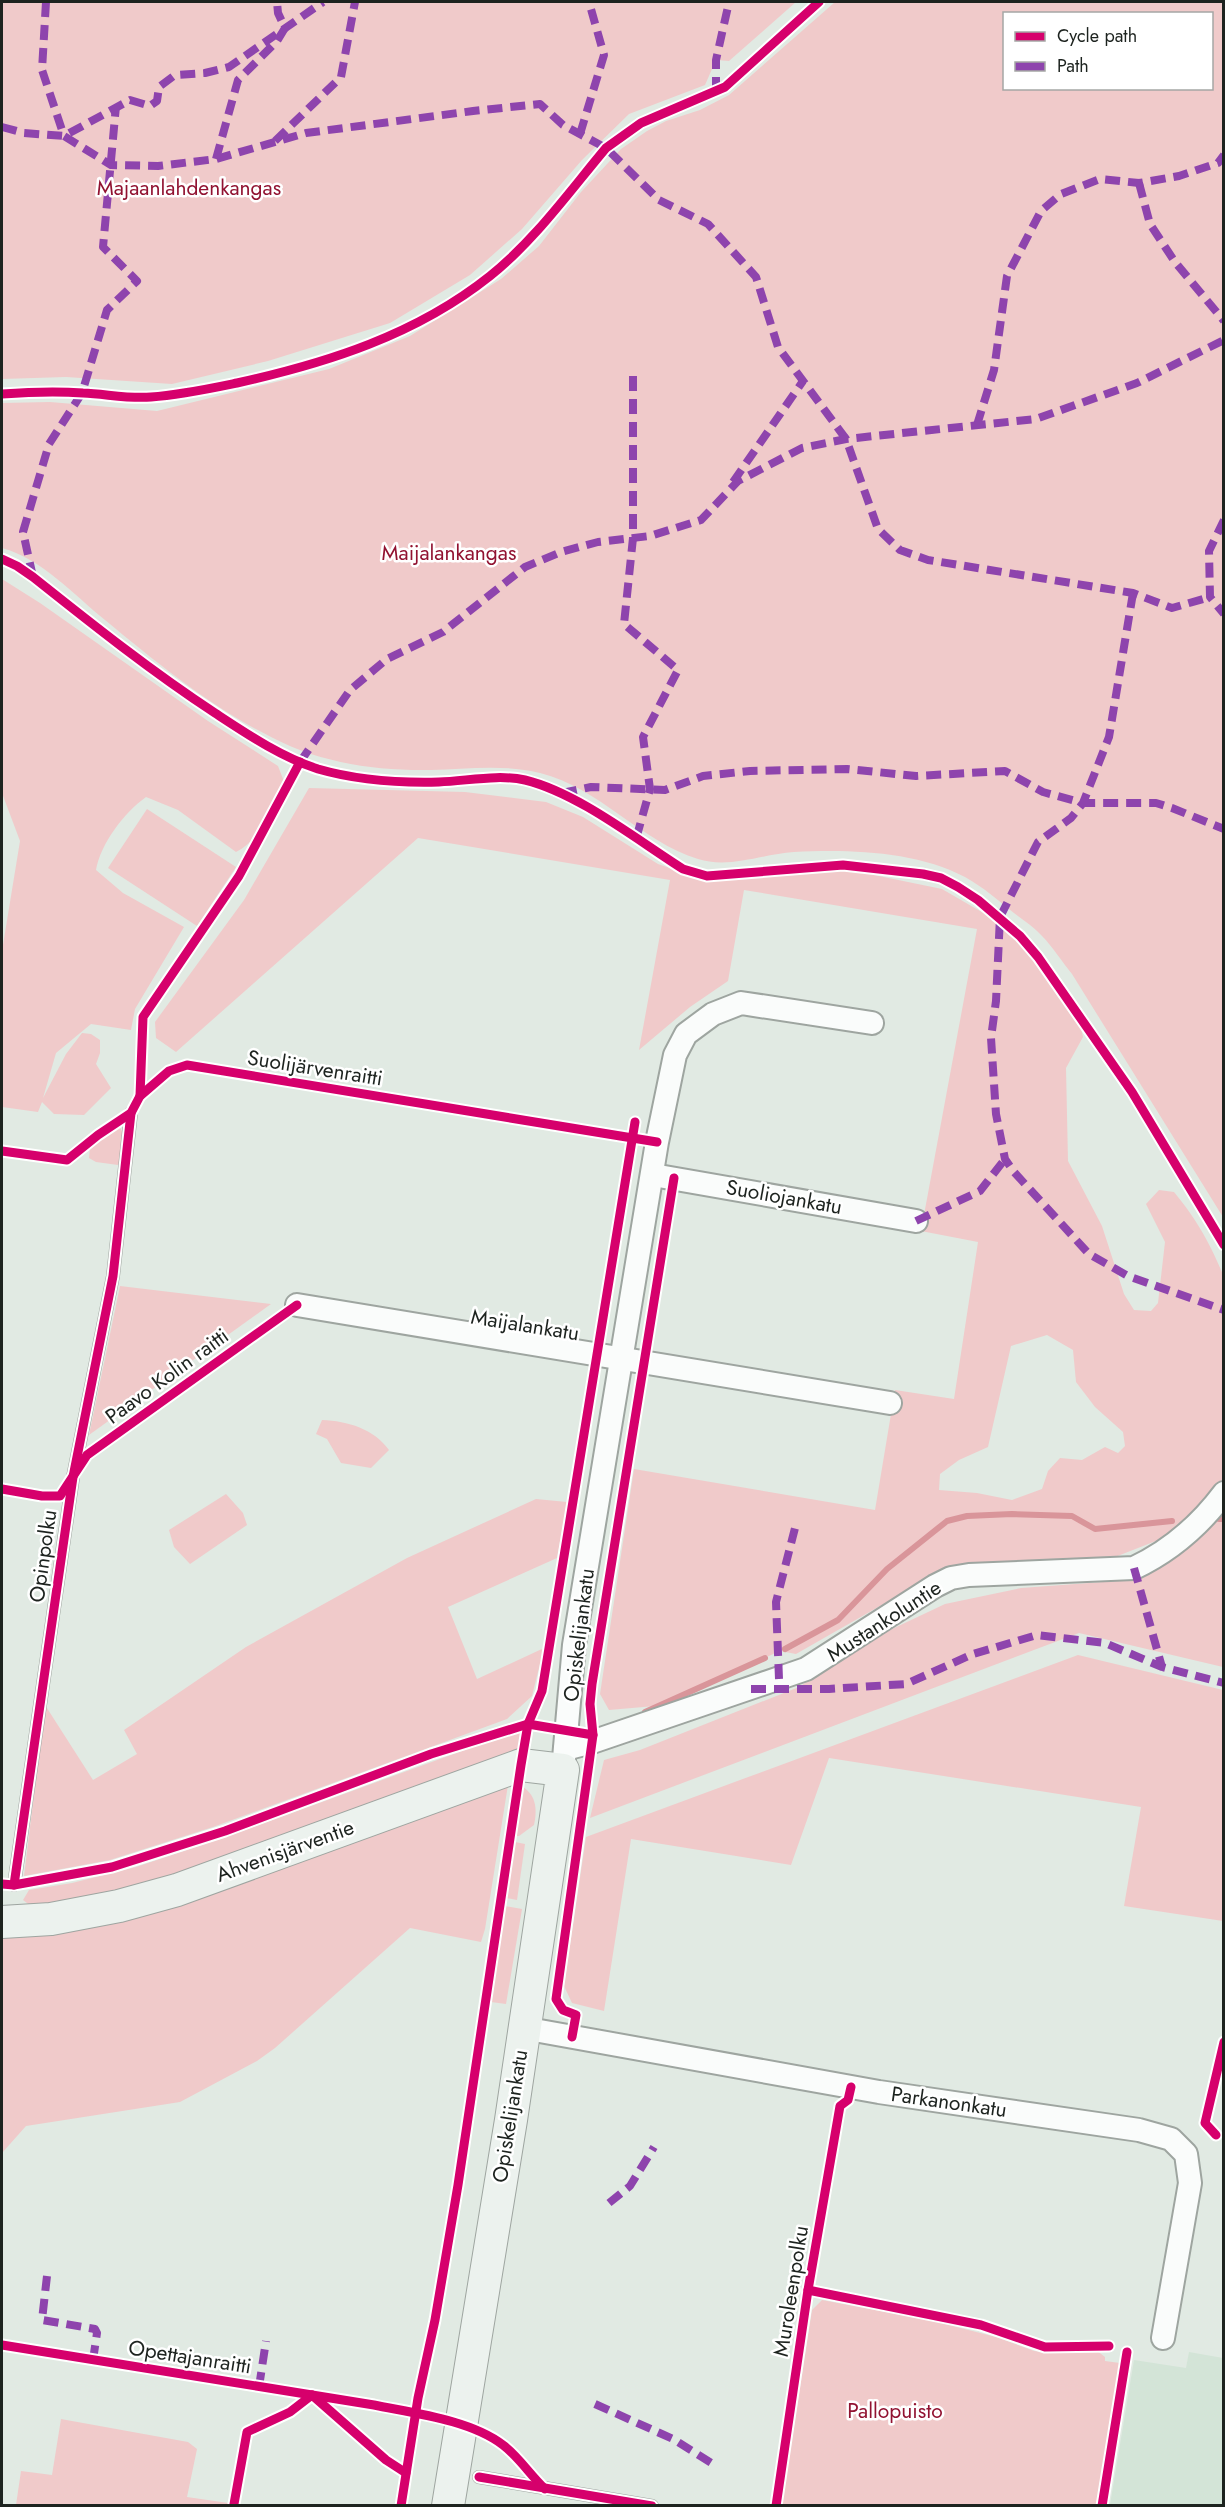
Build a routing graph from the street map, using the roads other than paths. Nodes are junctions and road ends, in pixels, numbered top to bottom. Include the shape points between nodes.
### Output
1 (872, 1023) dead end
2 (131, 1113) dead end
3 (653, 1175) junction
4 (915, 1221) dead end
5 (297, 1305) dead end
6 (622, 1359) junction
7 (890, 1403) dead end
8 (1224, 1493) edge
9 (564, 1759) junction
10 (14, 1885) dead end
11 (2, 1922) edge
12 (523, 2028) junction
13 (1163, 2338) dead end
14 (479, 2477) dead end
15 (448, 2505) edge
16 (652, 2505) edge

1 - 3 street, Opiskelijankatu via 741,1003 713,1014 686,1034 675,1055
2 - 10 lane, Opinpolku via 113,1276 73,1477 50,1674
3 - 4 street, Suoliojankatu
3 - 6 street, Opiskelijankatu
5 - 6 street, Maijalankatu
6 - 7 street, Maijalankatu
6 - 9 street, Opiskelijankatu via 574,1645
8 - 9 street, Mustankoluntie via 1192,1530 1134,1568 951,1578 806,1669 601,1739
9 - 11 main road, Ahvenisjärventie via 521,1765 177,1890 51,1919
9 - 12 main road, Opiskelijankatu
12 - 13 street, Parkanonkatu via 851,2087 1139,2130 1171,2139 1186,2154 1190,2183
12 - 15 main road, Opiskelijankatu
14 - 16 lane

